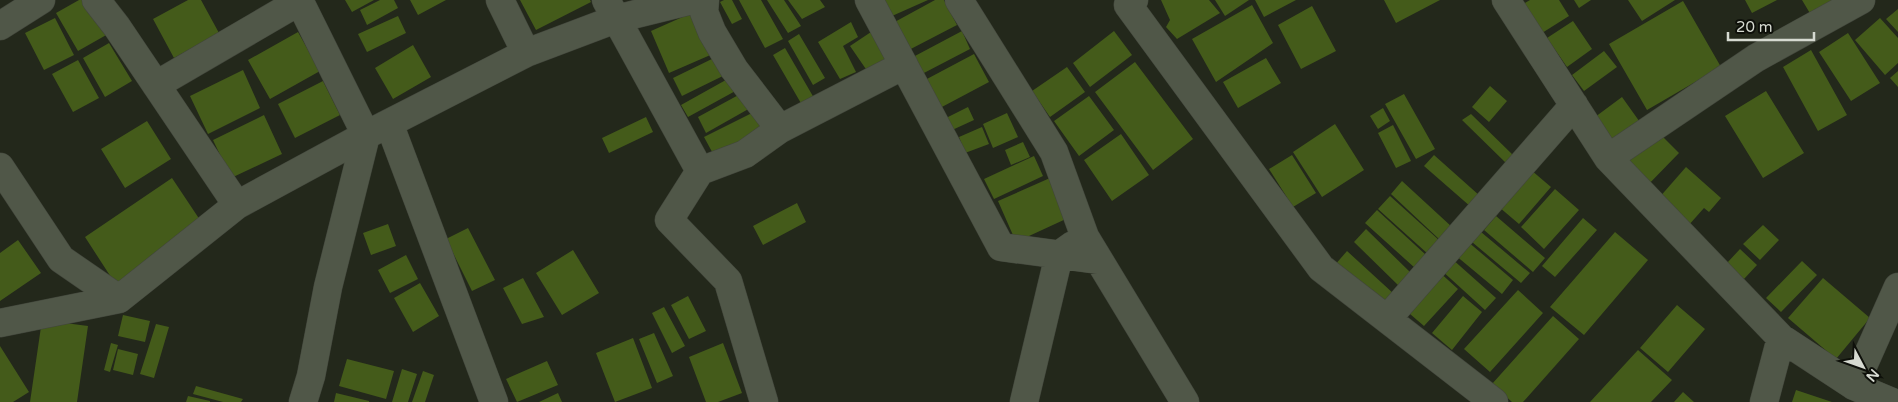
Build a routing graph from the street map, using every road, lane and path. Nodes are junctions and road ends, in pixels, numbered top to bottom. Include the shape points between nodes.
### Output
1 (41, 0) edge
2 (96, 0) edge
3 (500, 0) edge
4 (694, 0) edge
5 (705, 0) edge
6 (869, 0) edge
7 (958, 0) edge
8 (1506, 0) edge
9 (1861, 0) edge
10 (300, 1) edge
11 (1129, 2) edge
12 (611, 9) edge
13 (0, 26) edge
14 (526, 53) junction
15 (904, 65) junction
16 (156, 85) junction
17 (1574, 106) junction
18 (377, 129) junction
19 (780, 129) junction
20 (1608, 158) junction
21 (0, 167) edge
22 (700, 171) junction
23 (237, 205) junction
24 (1092, 248) junction
25 (1059, 255) junction
26 (1898, 288) edge
27 (119, 299) junction
28 (1388, 319) junction
29 (0, 323) edge
30 (1781, 338) junction
31 (1854, 386) junction
32 (304, 402) edge
33 (494, 402) edge
34 (764, 402) edge
35 (1024, 402) edge
36 (1185, 402) edge
37 (1494, 402) edge
38 (1764, 402) edge
39 (1892, 402) edge

1 - 13 street
2 - 16 street
3 - 14 street
4 - 12 street
5 - 19 street via 704,12 712,32 734,69
6 - 15 street
7 - 24 street via 1054,152
8 - 17 street
9 - 20 street via 1756,58
10 - 16 street
10 - 18 street
11 - 28 street via 1322,268
12 - 14 street
12 - 22 street
14 - 18 street
15 - 19 street
15 - 25 street via 1001,247
16 - 23 street
17 - 20 street
17 - 28 street
18 - 23 street
18 - 32 street via 328,287
18 - 33 street
19 - 22 street via 745,154
20 - 30 street
21 - 27 street via 61,259
22 - 34 street via 670,220 728,281
23 - 27 street
24 - 25 street
24 - 36 street
25 - 35 street
26 - 31 street
27 - 29 street
28 - 37 street
30 - 31 street
30 - 38 street
31 - 39 street

